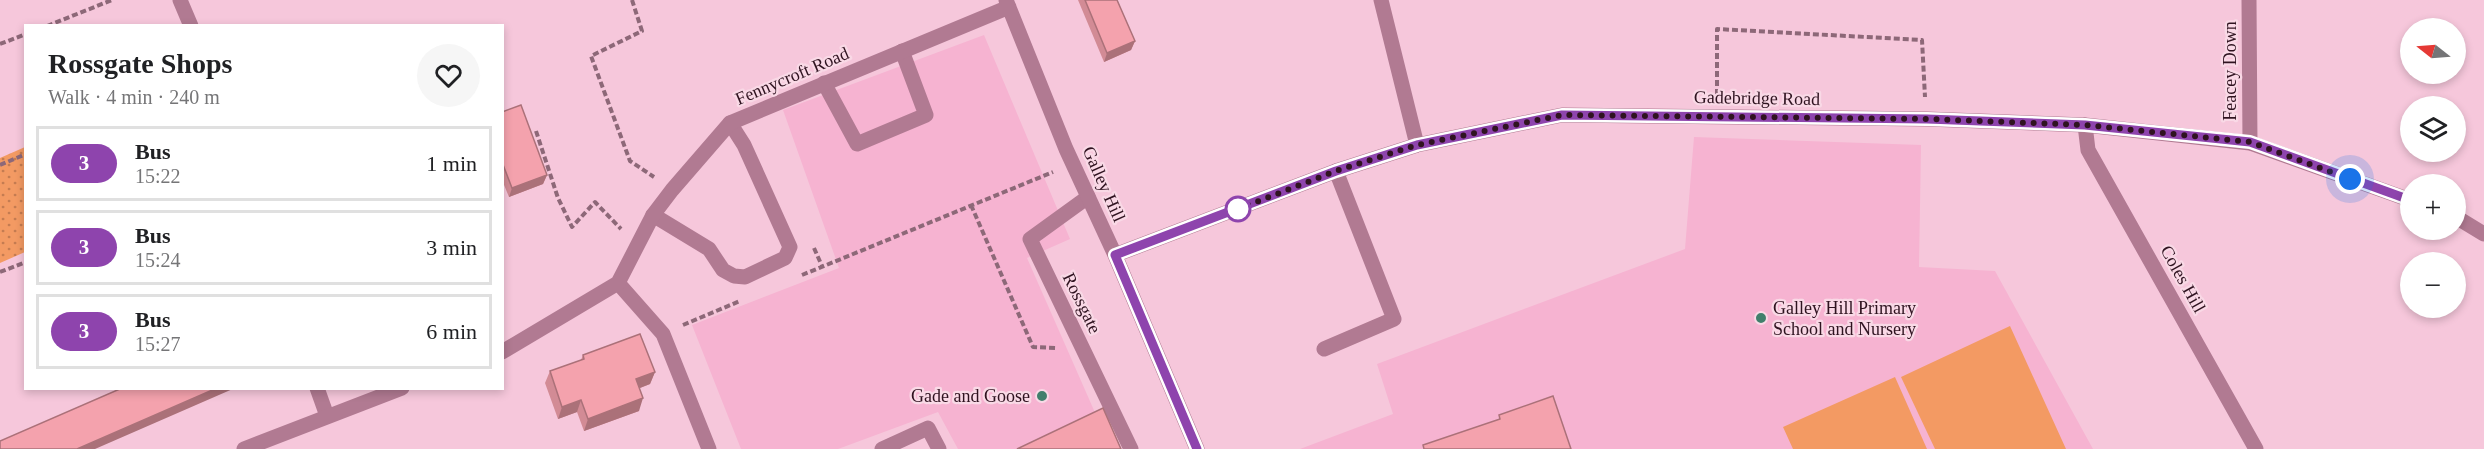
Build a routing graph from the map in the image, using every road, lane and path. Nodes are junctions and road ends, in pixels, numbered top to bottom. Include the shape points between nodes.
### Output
1 (112, 0) edge
2 (180, 0) edge
3 (632, 0) edge
4 (1381, 0) edge
5 (2249, 0) edge
6 (1008, 4) edge
7 (52, 24) edge
8 (190, 24) edge
9 (24, 35) edge
10 (0, 44) edge
11 (902, 51) junction
12 (824, 83) junction
13 (1717, 117) junction
14 (1927, 119) junction
15 (730, 123) junction
16 (2085, 125) junction
17 (536, 131) dead end
18 (2250, 142) junction
19 (1417, 145) junction
20 (24, 155) edge
21 (1073, 164) junction
22 (0, 165) edge
23 (1336, 171) junction
24 (672, 190) junction
25 (1088, 197) junction
26 (2400, 197) edge
27 (971, 205) junction
28 (653, 215) junction
29 (2466, 223) edge
30 (2484, 234) edge
31 (638, 246) junction
32 (1115, 255) junction
33 (24, 263) edge
34 (0, 272) edge
35 (801, 275) dead end
36 (618, 283) junction
37 (748, 298) dead end
38 (663, 334) junction
39 (1324, 348) dead end
40 (1067, 349) dead end
41 (504, 351) edge
42 (318, 390) edge
43 (397, 390) edge
44 (327, 416) junction
45 (244, 449) edge
46 (709, 449) edge
47 (882, 449) edge
48 (939, 449) edge
49 (1131, 449) edge
50 (1197, 449) edge
51 (2256, 449) edge

1 - 7 path
2 - 8 street
3 - 24 path via 642,31 591,56 630,161
4 - 19 street
5 - 18 street, Feacey Down
6 - 11 street, Fennycroft Road
6 - 21 street, Galley Hill
9 - 10 path
11 - 12 street, Fennycroft Road
11 - 12 street via 926,115 867,140 857,144
12 - 15 street, Fennycroft Road
13 - 14 street, Gadebridge Road
13 - 14 path via 1717,29 1922,40
13 - 19 street, Gadebridge Road via 1562,115
14 - 16 street, Gadebridge Road
15 - 24 street, Fennycroft Road
15 - 28 street via 744,145 790,247 785,258 745,277 734,276 723,270 709,249
16 - 18 street, Gadebridge Road
16 - 51 street, Coles Hill via 2088,150
17 - 31 path via 572,227 595,202
18 - 26 street, Gadebridge Road
19 - 23 street, Gadebridge Road
20 - 22 path
21 - 25 street, Galley Hill
21 - 27 path
23 - 32 street, Gadebridge Road
23 - 39 street via 1394,319
24 - 28 street, Fennycroft Road
25 - 32 street, Galley Hill
25 - 49 street, Rossgate via 1030,239
27 - 35 path
27 - 40 path via 1033,347
28 - 31 street, Fennycroft Road
29 - 30 street
31 - 36 street, Fennycroft Road
32 - 50 street, Galley Hill
33 - 34 path
36 - 38 street
36 - 41 street
37 - 38 path
38 - 46 street
42 - 44 street
43 - 44 street
44 - 45 street
47 - 48 street via 928,428

